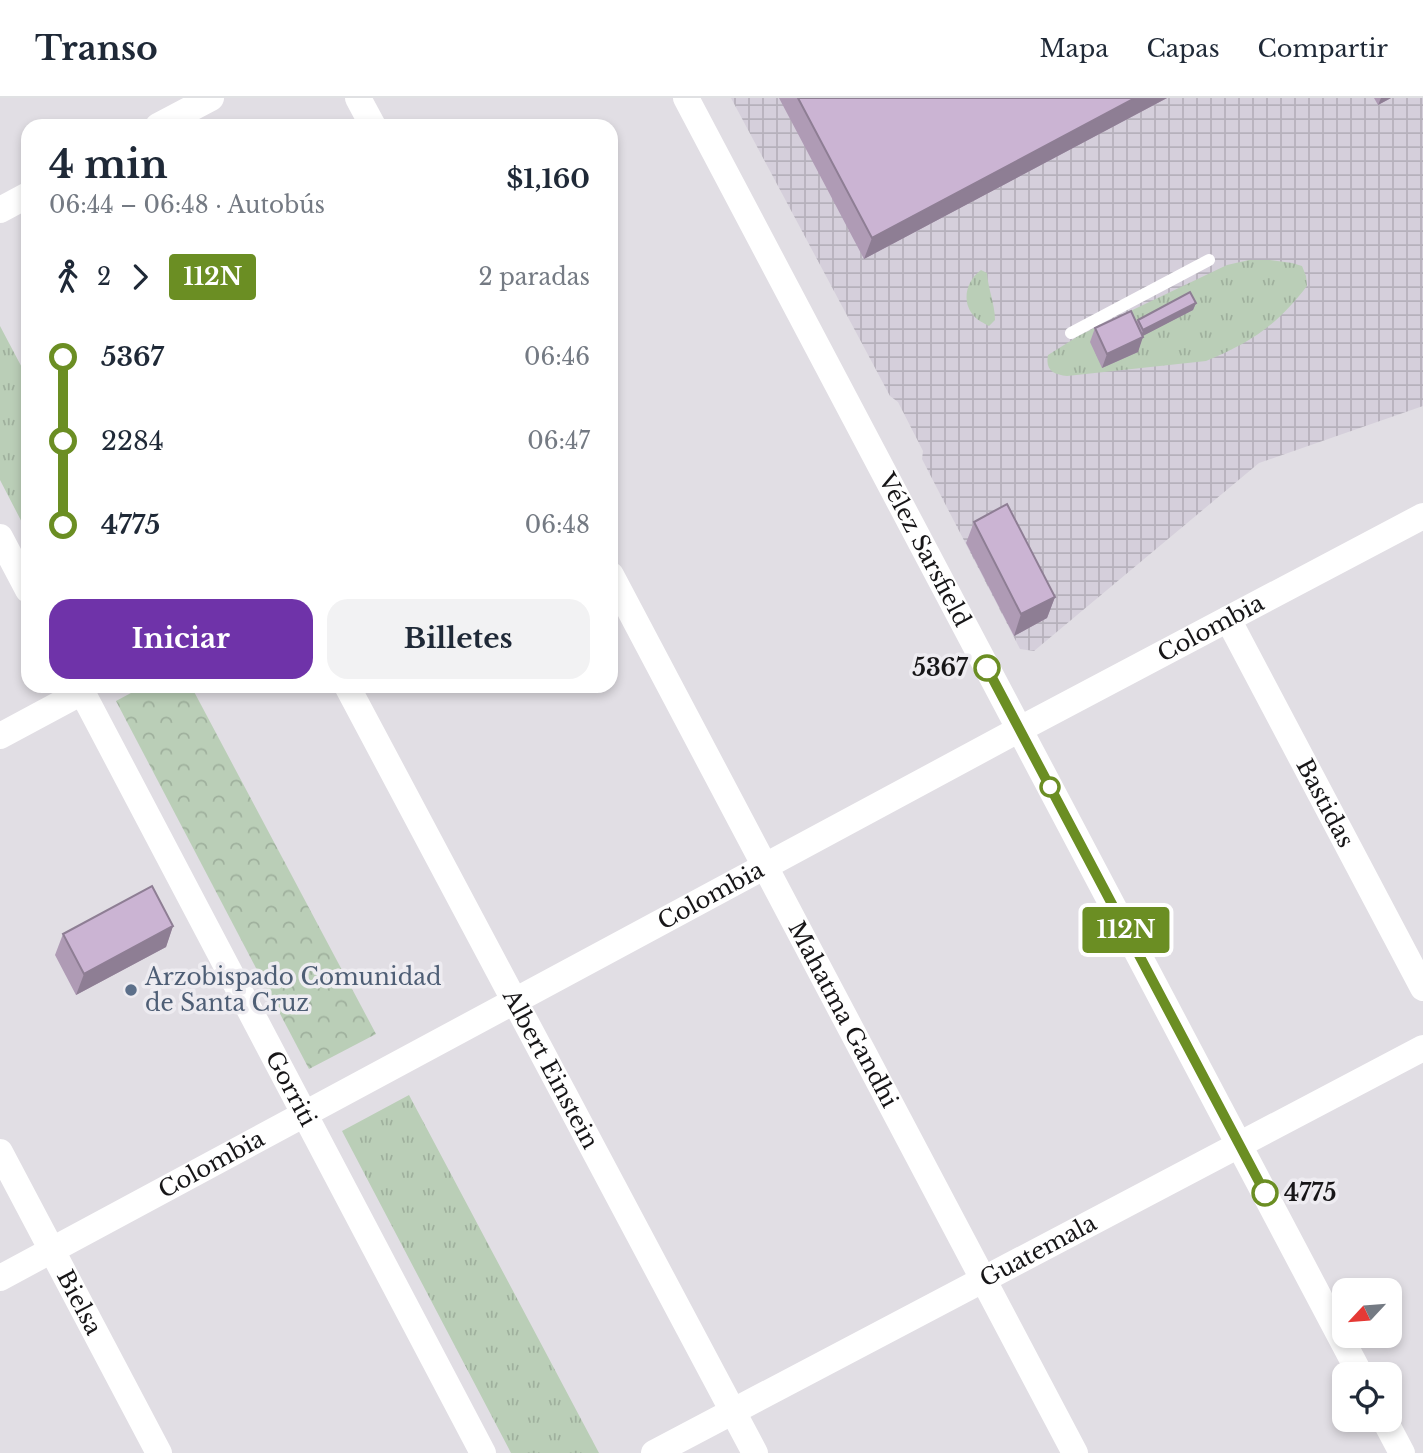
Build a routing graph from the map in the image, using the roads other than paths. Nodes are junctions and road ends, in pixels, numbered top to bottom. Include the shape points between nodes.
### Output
1 (211, 98) edge
2 (358, 98) edge
3 (686, 98) edge
4 (171, 119) edge
5 (369, 119) edge
6 (21, 199) edge
7 (0, 210) edge
8 (1209, 260) dead end
9 (1071, 333) dead end
10 (1423, 516) edge
11 (0, 537) edge
12 (21, 577) edge
13 (618, 588) edge
14 (1228, 619) junction
15 (73, 693) edge
16 (82, 693) edge
17 (351, 693) edge
18 (1020, 729) junction
19 (0, 736) edge
20 (765, 866) junction
21 (1423, 988) edge
22 (514, 1001) junction
23 (1423, 1048) edge
24 (304, 1115) junction
25 (1239, 1144) junction
26 (0, 1152) edge
27 (52, 1250) junction
28 (0, 1278) edge
29 (984, 1279) junction
30 (1354, 1362) edge
31 (733, 1411) junction
32 (1391, 1432) edge
33 (159, 1453) edge
34 (482, 1453) edge
35 (654, 1453) edge
36 (755, 1453) edge
37 (1075, 1453) edge
38 (1402, 1453) edge

1 - 4 street
2 - 5 street
3 - 18 street, Vélez Sarsfield
6 - 7 street
8 - 9 lane
10 - 14 street, Colombia
11 - 12 street
13 - 20 street, Mahatma Gandhi
14 - 18 street, Colombia
14 - 21 street, Bastidas
15 - 19 street
16 - 24 street, Gorriti
17 - 22 street, Albert Einstein
18 - 20 street, Colombia
18 - 25 street, Vélez Sarsfield
20 - 22 street, Colombia
20 - 29 street, Mahatma Gandhi
22 - 24 street, Colombia
22 - 31 street, Albert Einstein
23 - 25 street, Guatemala
24 - 27 street, Colombia
24 - 34 street, Gorriti
25 - 29 street, Guatemala
25 - 30 street, Vélez Sarsfield
26 - 27 street, Bielsa
27 - 28 street, Colombia
27 - 33 street, Bielsa
29 - 31 street, Guatemala
29 - 37 street, Mahatma Gandhi
31 - 35 street, Guatemala
31 - 36 street, Albert Einstein
32 - 38 street

